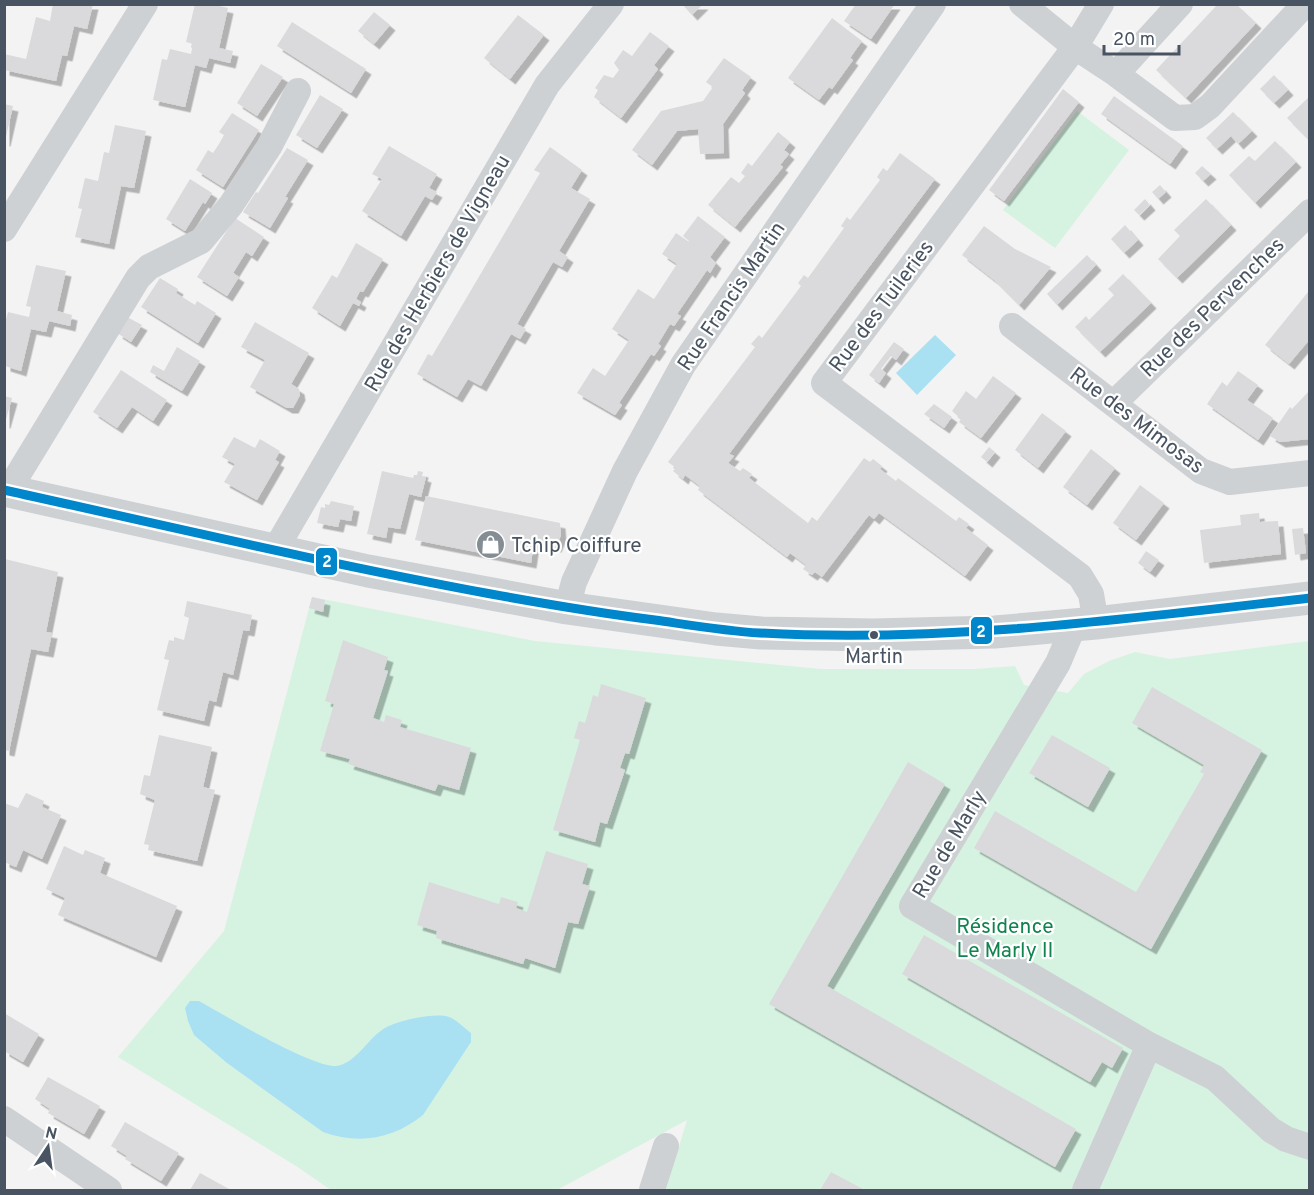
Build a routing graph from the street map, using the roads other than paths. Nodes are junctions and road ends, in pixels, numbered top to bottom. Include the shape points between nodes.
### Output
1 (145, 4) edge
2 (610, 4) edge
3 (933, 4) edge
4 (1022, 4) edge
5 (1101, 4) edge
6 (1179, 4) edge
7 (1305, 4) edge
8 (1075, 47) junction
9 (1116, 74) junction
10 (298, 91) dead end
11 (1310, 212) edge
12 (4, 230) edge
13 (1012, 326) dead end
14 (1114, 403) junction
15 (1310, 473) edge
16 (6, 490) edge
17 (275, 550) junction
18 (1310, 598) edge
19 (567, 608) junction
20 (1085, 624) junction
21 (1149, 1045) junction
22 (4, 1119) edge
23 (666, 1146) dead end
24 (1310, 1148) edge
25 (109, 1191) edge
26 (652, 1191) edge
27 (1085, 1191) edge

1 - 12 street
2 - 17 street, Rue des Herbiers de Vigneau via 547,85
3 - 19 street, Rue Francis Martin via 683,365 625,471 574,582
4 - 8 street
5 - 8 street
6 - 9 street
7 - 9 street via 1210,106 1195,117 1175,118
8 - 9 street
8 - 20 street, Rue des Tuileries via 824,384 1080,576 1091,594
10 - 16 street via 263,157 201,241 149,267 138,278
11 - 14 street, Rue des Pervenches
13 - 14 street, Rue des Mimosas
14 - 15 street, Rue des Mimosas via 1201,471 1230,482
16 - 17 street
17 - 19 street
18 - 20 street
19 - 20 street via 761,633 994,633
20 - 21 street, Rue de Marly via 912,906
21 - 24 street via 1215,1077 1271,1130
21 - 27 street
22 - 25 street
23 - 26 street

